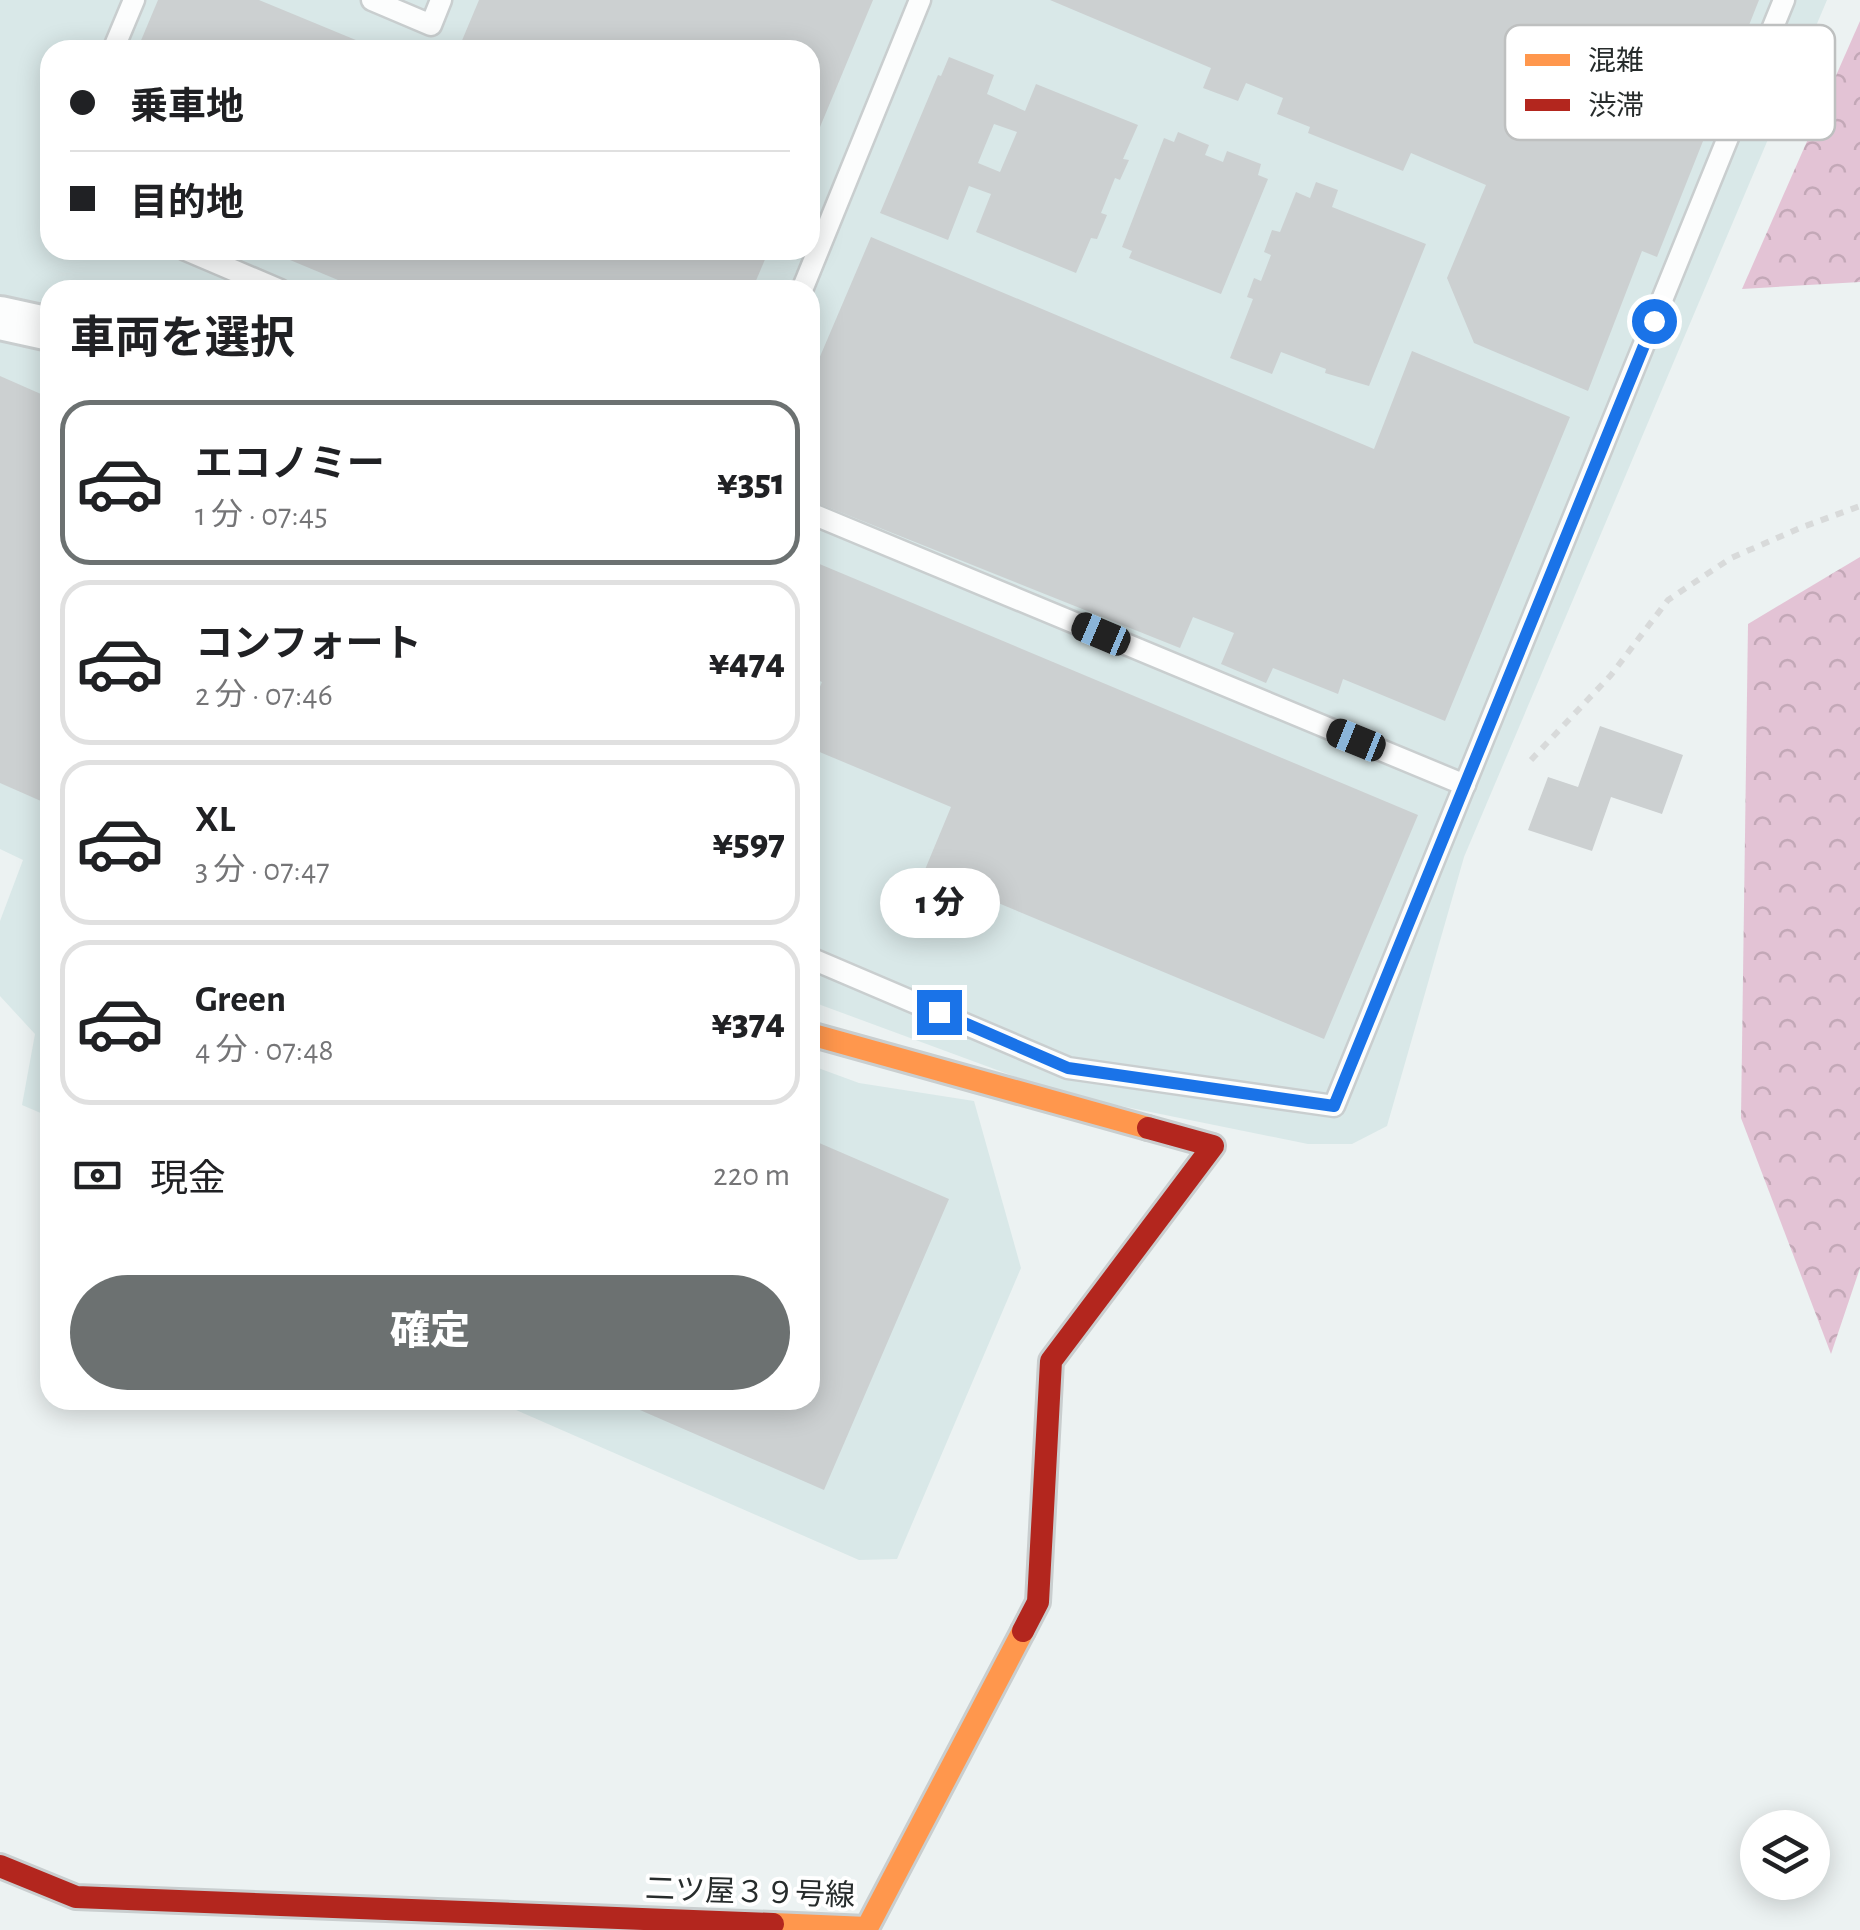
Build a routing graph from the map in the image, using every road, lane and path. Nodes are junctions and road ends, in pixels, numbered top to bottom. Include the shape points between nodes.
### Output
1 (134, 0) edge
2 (372, 0) edge
3 (440, 0) edge
4 (920, 0) edge
5 (1784, 0) edge
6 (1774, 25) edge
7 (117, 40) edge
8 (1727, 140) edge
9 (820, 246) edge
10 (210, 260) edge
11 (256, 280) edge
12 (0, 318) edge
13 (40, 328) edge
14 (1860, 506) edge
15 (820, 517) edge
16 (1531, 760) dead end
17 (1465, 786) junction
18 (820, 962) edge
19 (820, 1037) edge
20 (0, 1866) edge

1 - 7 lane
2 - 3 lane via 430,24
4 - 9 lane
5 - 6 lane
8 - 17 lane
10 - 11 lane
12 - 13 street
14 - 16 path via 1730,558 1668,600
15 - 17 lane
17 - 18 lane via 1334,1106 1068,1068
19 - 20 street, 二ツ屋３９号線 via 1213,1146 1051,1360 1038,1602 867,1928 76,1897

